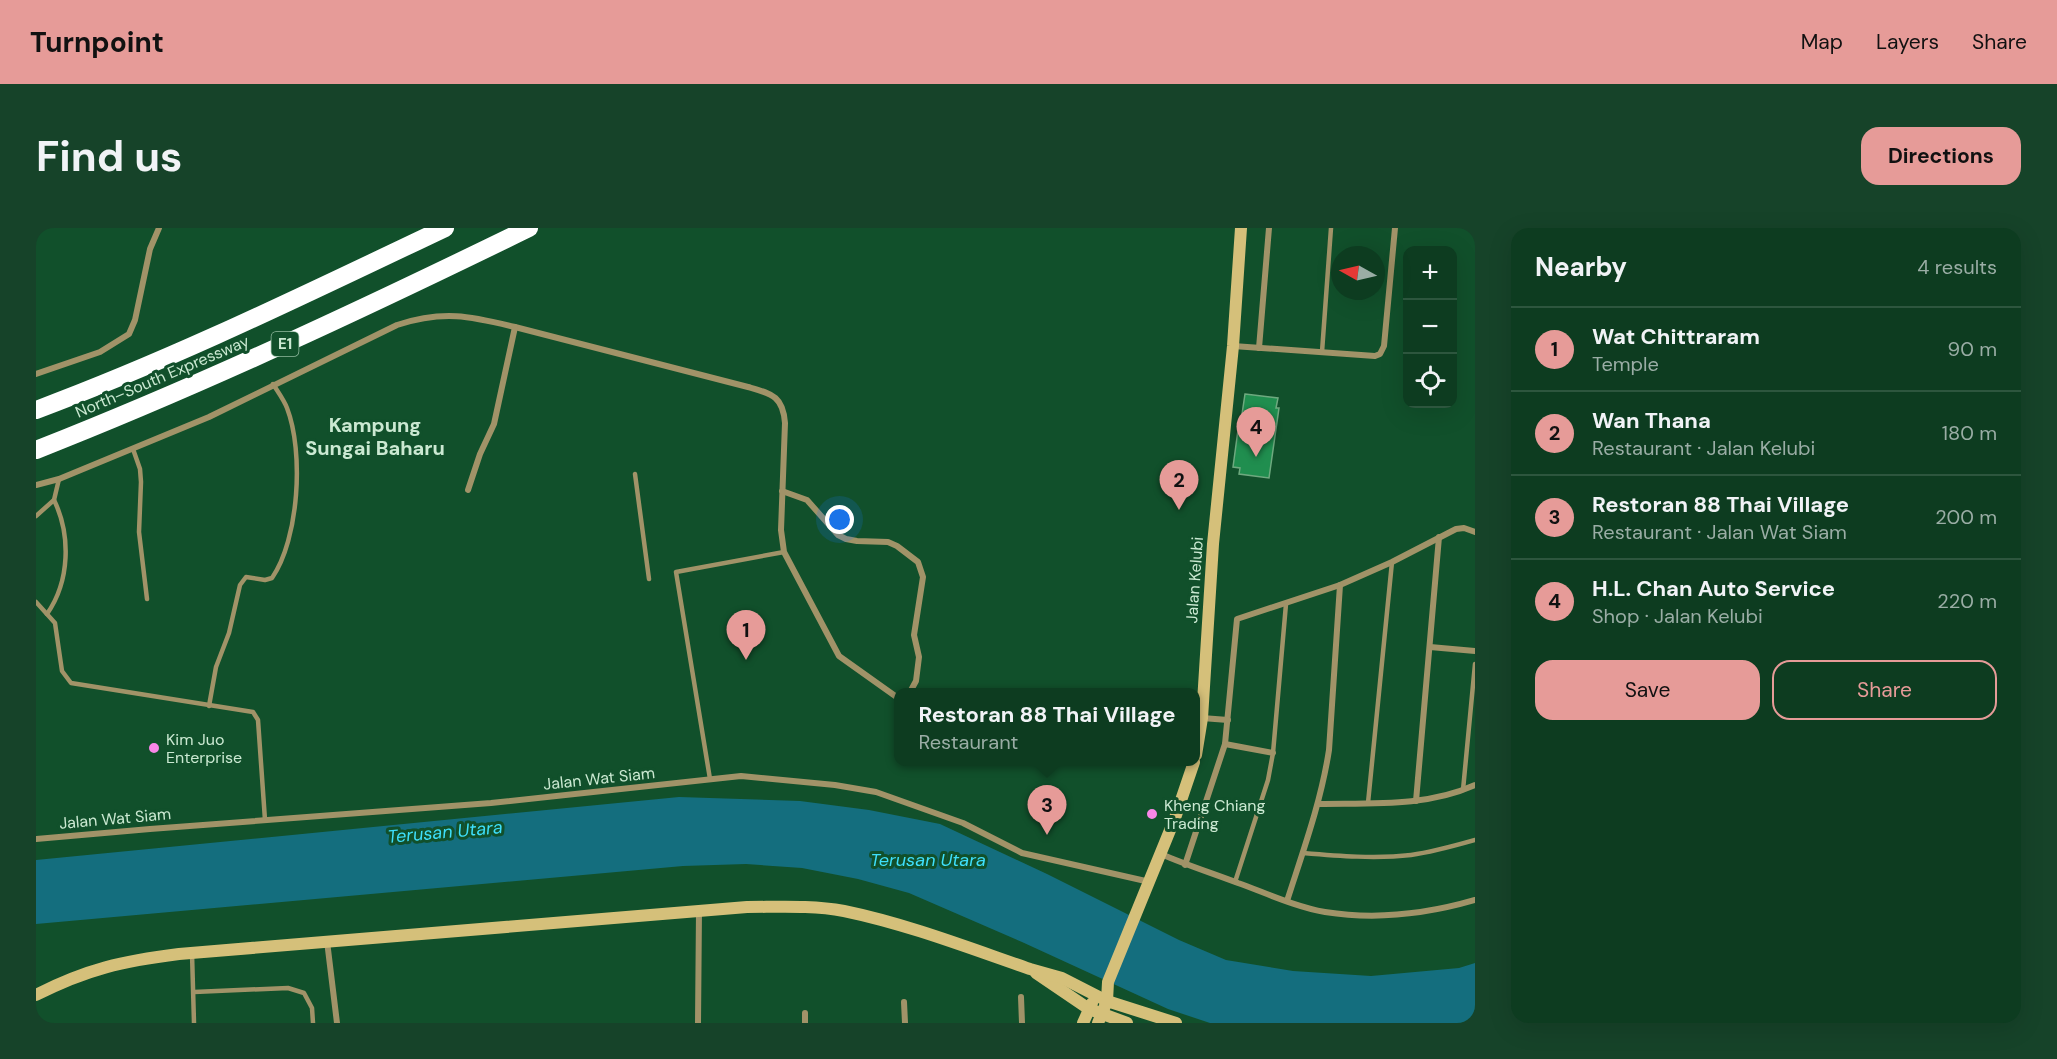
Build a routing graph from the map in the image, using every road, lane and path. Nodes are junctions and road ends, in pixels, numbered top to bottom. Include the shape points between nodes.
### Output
1 (159, 228) edge
2 (445, 228) edge
3 (529, 228) edge
4 (1241, 228) edge
5 (1269, 228) edge
6 (1331, 228) edge
7 (1395, 228) edge
8 (515, 327) junction
9 (1233, 345) junction
10 (1259, 348) junction
11 (1322, 352) junction
12 (36, 374) edge
13 (273, 384) junction
14 (36, 410) edge
15 (133, 449) junction
16 (36, 450) edge
17 (635, 474) dead end
18 (59, 479) junction
19 (36, 484) edge
20 (468, 490) dead end
21 (782, 491) junction
22 (54, 500) junction
23 (36, 516) edge
24 (1475, 532) edge
25 (1439, 537) junction
26 (784, 552) junction
27 (1392, 562) junction
28 (649, 579) dead end
29 (1340, 585) junction
30 (147, 599) dead end
31 (36, 602) edge
32 (1286, 604) junction
33 (47, 614) junction
34 (1430, 647) junction
35 (1475, 651) edge
36 (1475, 664) edge
37 (912, 688) edge
38 (894, 695) edge
39 (209, 706) junction
40 (1202, 718) junction
41 (1228, 720) junction
42 (1200, 728) edge
43 (1225, 744) junction
44 (1274, 753) junction
45 (1191, 766) edge
46 (710, 779) junction
47 (1475, 785) edge
48 (1463, 790) junction
49 (1416, 801) junction
50 (1368, 803) junction
51 (1319, 804) junction
52 (265, 820) junction
53 (36, 839) edge
54 (1475, 840) edge
55 (1303, 853) junction
56 (1160, 854) junction
57 (1185, 865) junction
58 (1150, 882) junction
59 (1235, 882) junction
60 (1475, 900) edge
61 (1287, 901) junction
62 (699, 910) junction
63 (327, 941) junction
64 (192, 953) junction
65 (1030, 969) junction
66 (194, 992) junction
67 (36, 995) edge
68 (1022, 997) dead end
69 (1101, 998) junction
70 (904, 1002) dead end
71 (1089, 1009) junction
72 (805, 1013) dead end
73 (1100, 1019) edge
74 (194, 1023) edge
75 (313, 1023) edge
76 (337, 1023) edge
77 (698, 1023) edge
78 (805, 1023) edge
79 (905, 1023) edge
80 (1022, 1023) edge
81 (1083, 1023) edge
82 (1127, 1023) edge
83 (1176, 1023) edge

1 - 12 street via 129,334 100,352
2 - 14 highway, North–South Expressway / E1 via 176,353
3 - 16 highway, North–South Expressway / E1 via 212,378
4 - 9 street, Jalan Kelubi
5 - 10 street
6 - 11 lane
7 - 11 street via 1384,346 1380,354
8 - 13 street via 451,315 416,319
8 - 20 street via 494,424
8 - 21 street via 773,395 784,412
9 - 10 street
9 - 40 street, Jalan Kelubi via 1213,544
10 - 11 street
13 - 15 street
13 - 39 lane via 287,406 297,452 289,537 272,578 246,577 240,585 229,633 213,676
15 - 18 street
15 - 30 lane via 140,469 139,532
17 - 28 lane
18 - 19 street
18 - 22 lane
21 - 26 street
21 - 37 street via 807,500 838,535 857,541 888,542 918,562 923,577 914,635 919,657
22 - 23 lane
22 - 33 lane via 66,545 59,593
24 - 25 street via 1456,529
25 - 27 street
25 - 34 street
26 - 38 street via 839,656
26 - 46 lane via 676,572
27 - 29 street
27 - 50 lane
29 - 32 street
29 - 51 street via 1329,750
31 - 33 lane
32 - 41 street via 1238,619
32 - 44 lane
33 - 39 lane via 55,624 62,671 71,683
34 - 35 street
34 - 49 street
36 - 48 lane
39 - 52 lane via 249,710 258,720
40 - 41 street
40 - 42 street, Jalan Kelubi
41 - 43 street
43 - 44 street
43 - 57 street
44 - 59 lane
45 - 56 street, Jalan Kelubi
46 - 52 street, Jalan Wat Siam via 491,803
46 - 58 street, Jalan Wat Siam via 741,776 793,780 876,792 963,823 1022,853
47 - 48 street
48 - 49 street
49 - 50 street
50 - 51 street
51 - 55 street
52 - 53 street, Jalan Wat Siam
54 - 55 lane via 1409,855
55 - 61 street
56 - 57 street
56 - 58 street, Jalan Kelubi
57 - 59 street
58 - 69 street, Jalan Kelubi
59 - 61 street
60 - 61 street via 1427,912 1393,915 1324,912
62 - 63 street
62 - 65 street via 790,907 843,911 903,926
62 - 77 street
63 - 64 street
63 - 76 street
64 - 66 lane
64 - 67 street via 108,965
65 - 69 street via 1062,978
65 - 71 street
66 - 74 lane
66 - 75 lane via 288,988 304,993 312,1008
68 - 80 street
69 - 71 street
69 - 73 street
69 - 83 street
70 - 79 street
71 - 73 street
71 - 81 street
72 - 78 street
73 - 82 street

